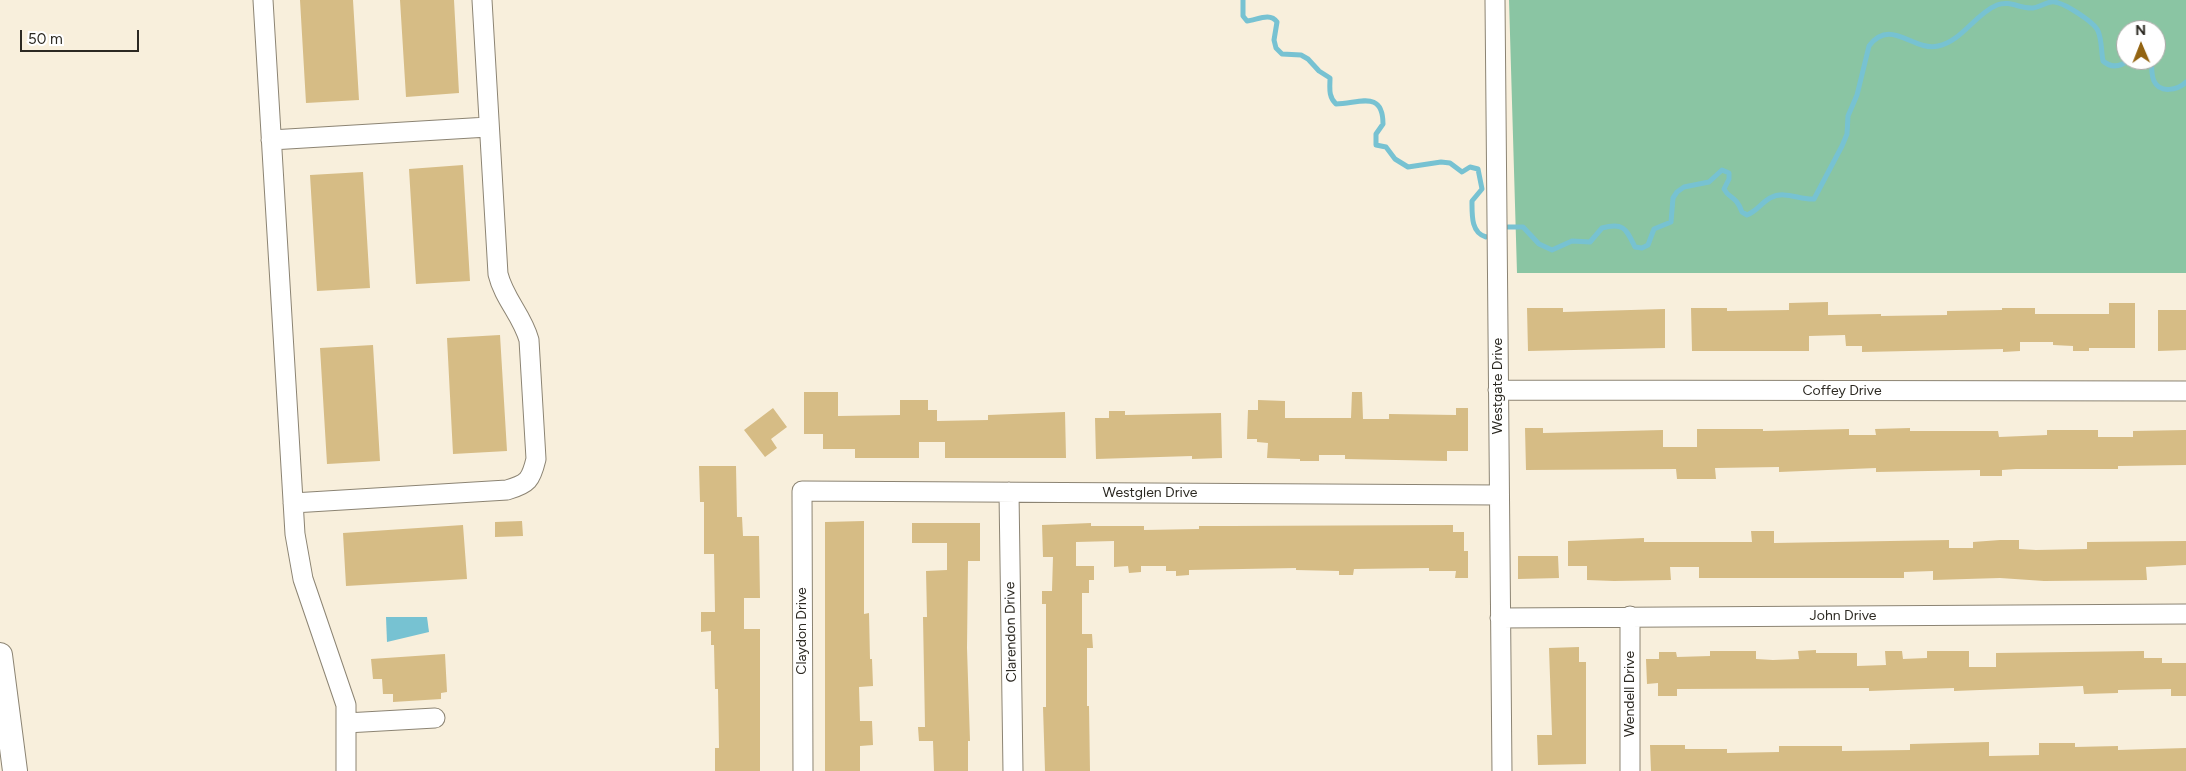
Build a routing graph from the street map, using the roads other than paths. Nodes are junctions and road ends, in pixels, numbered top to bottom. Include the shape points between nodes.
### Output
1 (263, 0) edge
2 (482, 0) edge
3 (1494, 0) edge
4 (488, 127) junction
5 (271, 140) junction
6 (1498, 390) junction
7 (2186, 391) edge
8 (802, 491) joint
9 (1009, 492) junction
10 (1498, 495) junction
11 (293, 503) junction
12 (2186, 614) edge
13 (1630, 616) junction
14 (1500, 618) junction
15 (0, 655) edge
16 (435, 718) dead end
17 (346, 723) junction
18 (15, 771) edge
19 (346, 771) edge
20 (803, 771) edge
21 (1013, 771) edge
22 (1502, 771) edge
23 (1630, 771) edge

1 - 5 street
2 - 4 street
3 - 6 street, Westgate Drive
4 - 5 street
4 - 11 street via 498,274 502,290 524,323 529,340 536,459 532,476 522,486 507,490
5 - 11 street
6 - 7 street, Coffey Drive
6 - 10 street, Westgate Drive
8 - 9 street, Westglen Drive
8 - 20 street, Claydon Drive
9 - 10 street, Westglen Drive
9 - 21 street, Clarendon Drive
10 - 14 street, Westgate Drive
11 - 17 street via 303,579 346,705
12 - 13 street, John Drive
13 - 14 street, John Drive
13 - 23 street, Wendell Drive
14 - 22 street, Westgate Drive
15 - 18 main road
16 - 17 street
17 - 19 street

